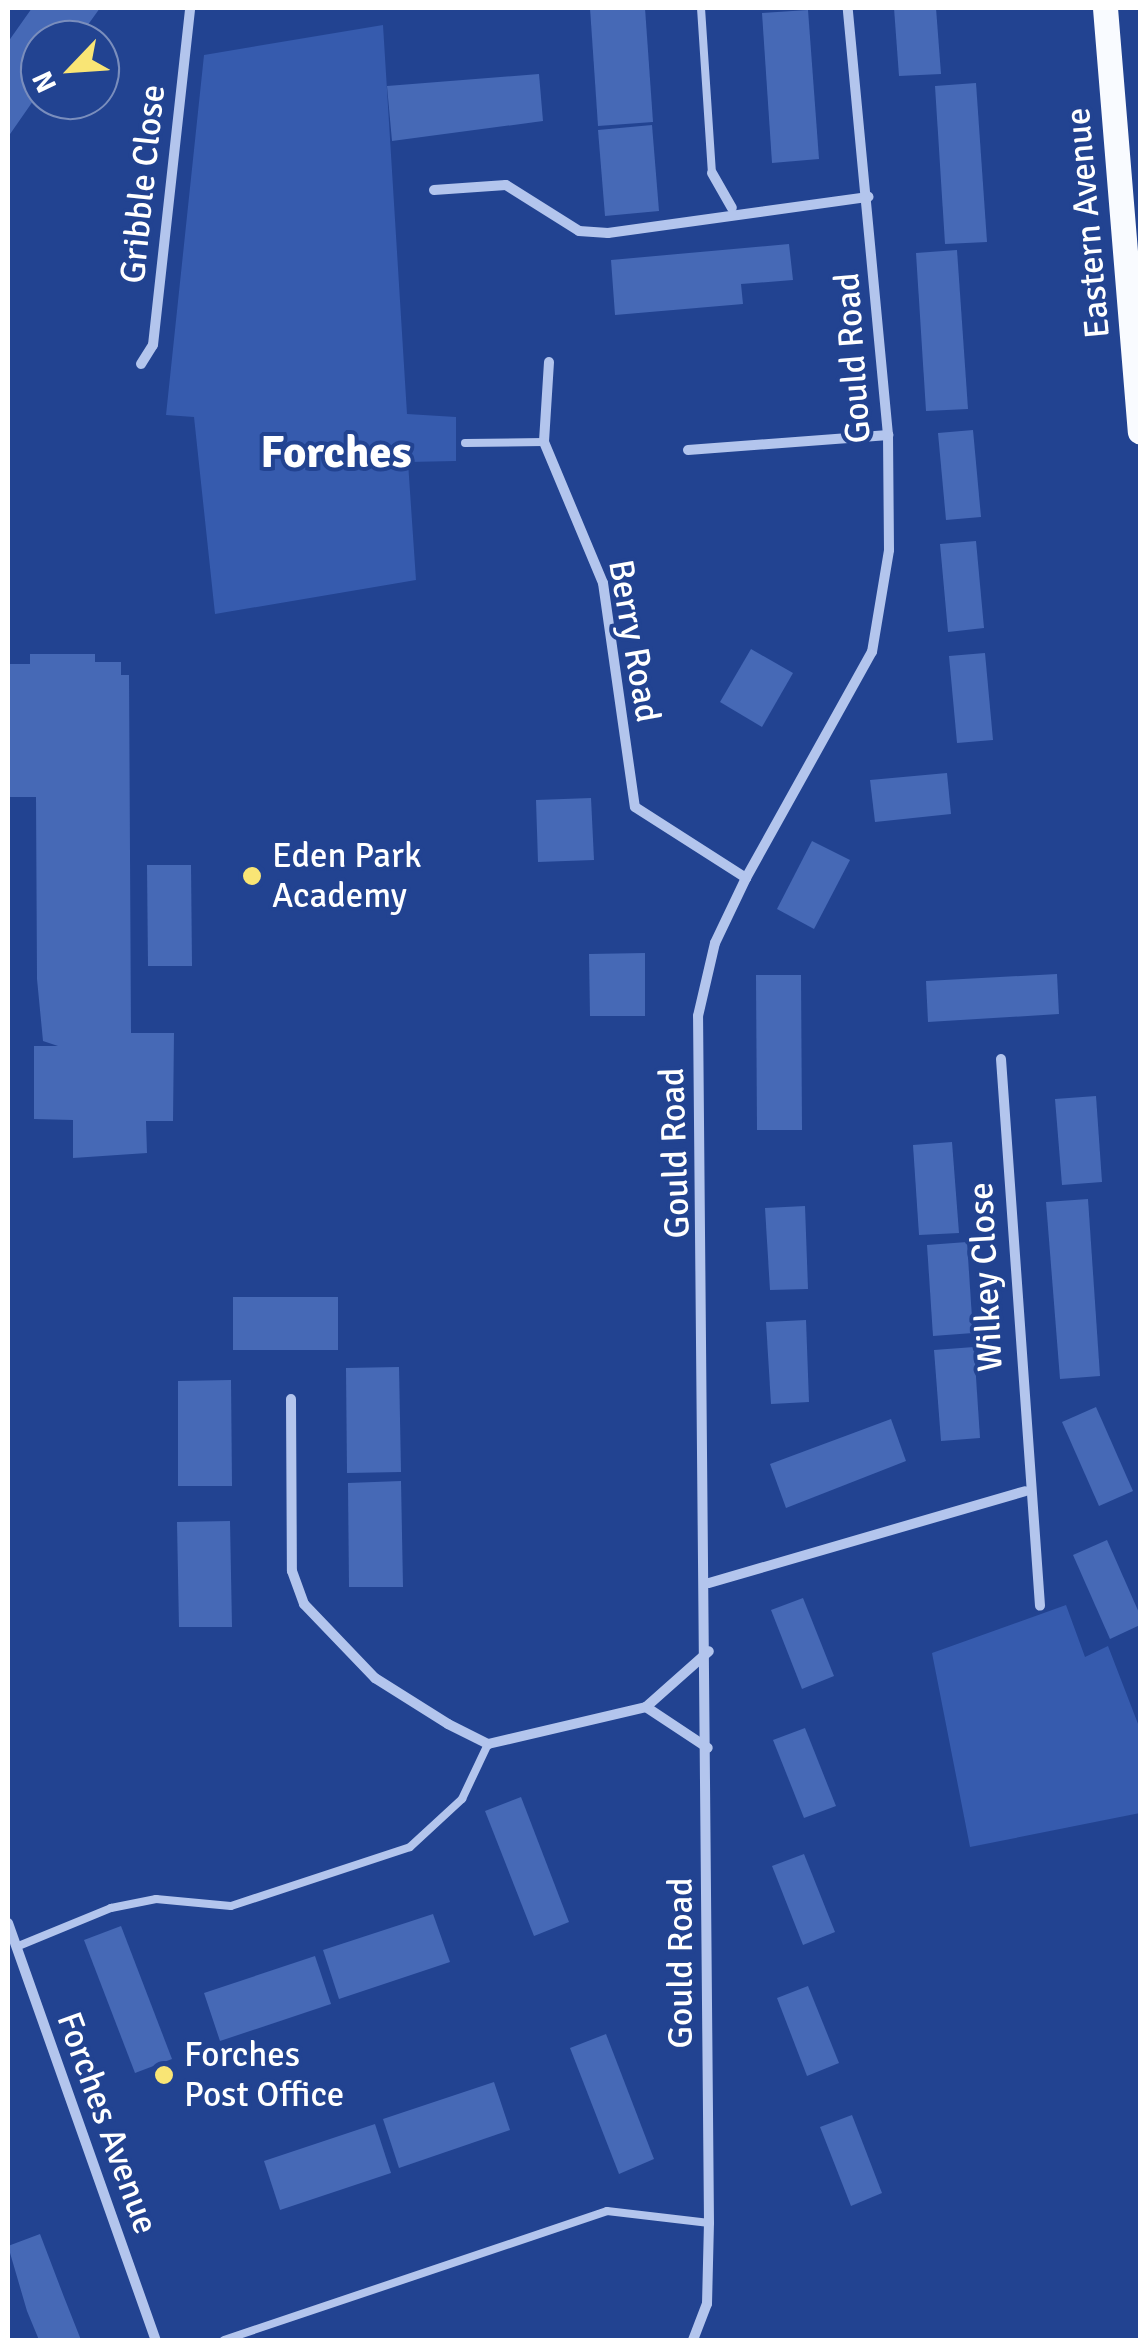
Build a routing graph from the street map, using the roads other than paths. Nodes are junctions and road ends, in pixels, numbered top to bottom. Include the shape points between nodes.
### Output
1 (190, 8) edge
2 (702, 8) edge
3 (848, 8) edge
4 (1104, 8) edge
5 (712, 174) joint
6 (434, 190) dead end
7 (868, 196) junction
8 (732, 208) junction
9 (549, 362) dead end
10 (141, 364) dead end
11 (1140, 432) edge
12 (888, 435) junction
13 (544, 442) junction
14 (466, 443) dead end
15 (688, 450) dead end
16 (746, 878) junction
17 (1001, 1059) dead end
18 (291, 1399) dead end
19 (1025, 1492) junction
20 (709, 1583) junction
21 (1040, 1606) dead end
22 (709, 1651) junction
23 (646, 1708) junction
24 (488, 1744) junction
25 (708, 1748) junction
26 (8, 1923) edge
27 (16, 1946) junction
28 (710, 2222) junction
29 (156, 2340) edge
30 (224, 2340) edge
31 (693, 2340) edge

1 - 10 street, Gribble Close via 152,345
2 - 5 lane
3 - 7 street, Gould Road
4 - 11 main road, Eastern Avenue
5 - 8 street
6 - 8 street via 506,185 579,231 608,233
7 - 8 street
7 - 12 street, Gould Road
9 - 13 street, Berry Road
12 - 15 street
12 - 16 street, Gould Road via 889,550 872,652
13 - 14 lane
13 - 16 street, Berry Road via 603,583 636,807
16 - 20 street, Gould Road via 716,943 698,1016
17 - 19 street, Wilkey Close
18 - 24 street via 292,1572 312,1616 375,1678
19 - 20 street
19 - 21 street, Wilkey Close
20 - 22 street, Gould Road
22 - 23 street
22 - 25 street, Gould Road
23 - 24 street
23 - 25 street
24 - 27 lane via 462,1799 410,1847 231,1906 156,1900 110,1908
25 - 28 street, Gould Road
26 - 27 street, Forches Avenue
27 - 29 street, Forches Avenue
28 - 30 lane via 607,2210
28 - 31 street, Gould Road via 707,2304

